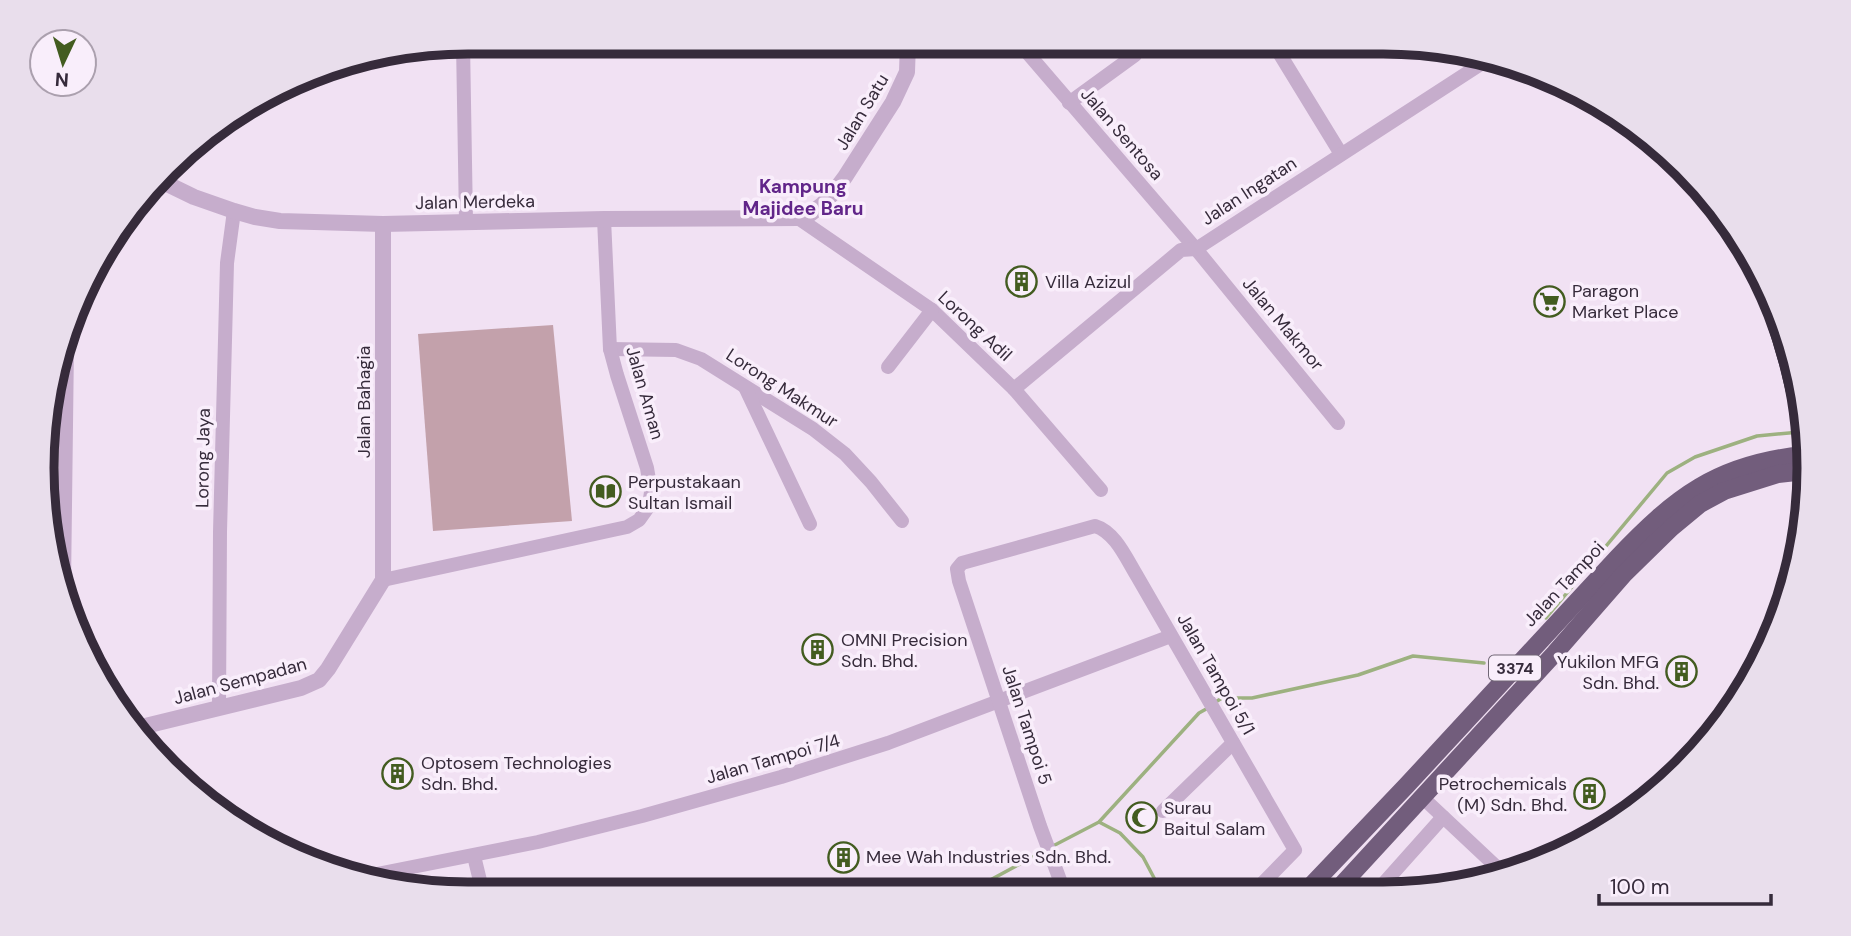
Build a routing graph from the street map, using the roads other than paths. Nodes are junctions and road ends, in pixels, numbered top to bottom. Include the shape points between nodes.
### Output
1 (463, 54) edge
2 (907, 54) edge
3 (1028, 54) edge
4 (1280, 54) edge
5 (1135, 55) dead end
6 (1479, 65) edge
7 (1069, 103) junction
8 (1341, 154) junction
9 (167, 184) edge
10 (234, 211) junction
11 (798, 218) junction
12 (604, 219) junction
13 (466, 221) junction
14 (383, 224) junction
15 (1196, 249) junction
16 (932, 310) junction
17 (610, 349) junction
18 (67, 366) edge
19 (888, 368) dead end
20 (744, 386) junction
21 (1014, 389) junction
22 (1338, 423) dead end
23 (1797, 456) edge
24 (1797, 472) edge
25 (1101, 490) dead end
26 (902, 521) dead end
27 (810, 524) dead end
28 (1095, 526) joint
29 (64, 559) edge
30 (383, 580) junction
31 (1171, 636) junction
32 (999, 701) junction
33 (219, 707) junction
34 (145, 726) edge
35 (1232, 740) junction
36 (1422, 797) junction
37 (1163, 811) dead end
38 (1443, 817) junction
39 (474, 856) junction
40 (1496, 866) edge
41 (383, 873) edge
42 (480, 882) edge
43 (1061, 882) edge
44 (1264, 882) edge
45 (1315, 882) edge
46 (1350, 882) edge
47 (1385, 882) edge

1 - 13 street
2 - 11 street, Jalan Satu via 906,72 893,102 845,177 822,205
3 - 7 street, Jalan Sentosa
4 - 8 street
5 - 7 street
6 - 8 street, Jalan Ingatan
7 - 15 street, Jalan Sentosa
8 - 15 street, Jalan Ingatan
9 - 10 street, Jalan Merdeka
10 - 14 street, Jalan Merdeka via 280,221
10 - 33 street, Lorong Jaya via 227,263
11 - 12 street, Jalan Merdeka
11 - 16 street, Lorong Adil
12 - 13 street, Jalan Merdeka
12 - 17 street, Jalan Aman
13 - 14 street, Jalan Merdeka
14 - 30 street, Jalan Bahagia
15 - 21 street, Jalan Ingatan via 1181,250
15 - 22 street, Jalan Makmor
16 - 19 street
16 - 21 street, Lorong Adil
17 - 20 street, Lorong Makmur via 676,350 701,359
17 - 30 street, Jalan Aman via 647,468 649,506 639,520 627,527
18 - 29 street
20 - 26 street, Lorong Makmur via 845,454
20 - 27 street
21 - 25 street, Lorong Adil
23 - 45 main road, Jalan Tampoi / 3374 via 1740,468 1702,484 1674,504 1635,539
24 - 36 main road, 3374 via 1724,491 1671,528
28 - 31 street, Jalan Tampoi 5/1 via 1113,539
28 - 32 street, Jalan Tampoi 5 via 962,563 957,569
30 - 33 street, Jalan Sempadan via 319,680
31 - 32 street, Jalan Tampoi 7/4
31 - 35 street, Jalan Tampoi 5/1
32 - 39 street, Jalan Tampoi 7/4 via 781,778
32 - 43 street, Jalan Tampoi 5
33 - 34 street, Jalan Sempadan
35 - 37 street
35 - 44 street, Jalan Tampoi 5/1 via 1295,850
36 - 38 street
36 - 46 main road, 3374
38 - 40 street
38 - 47 street
39 - 41 street, Jalan Tampoi 7/4
39 - 42 street

